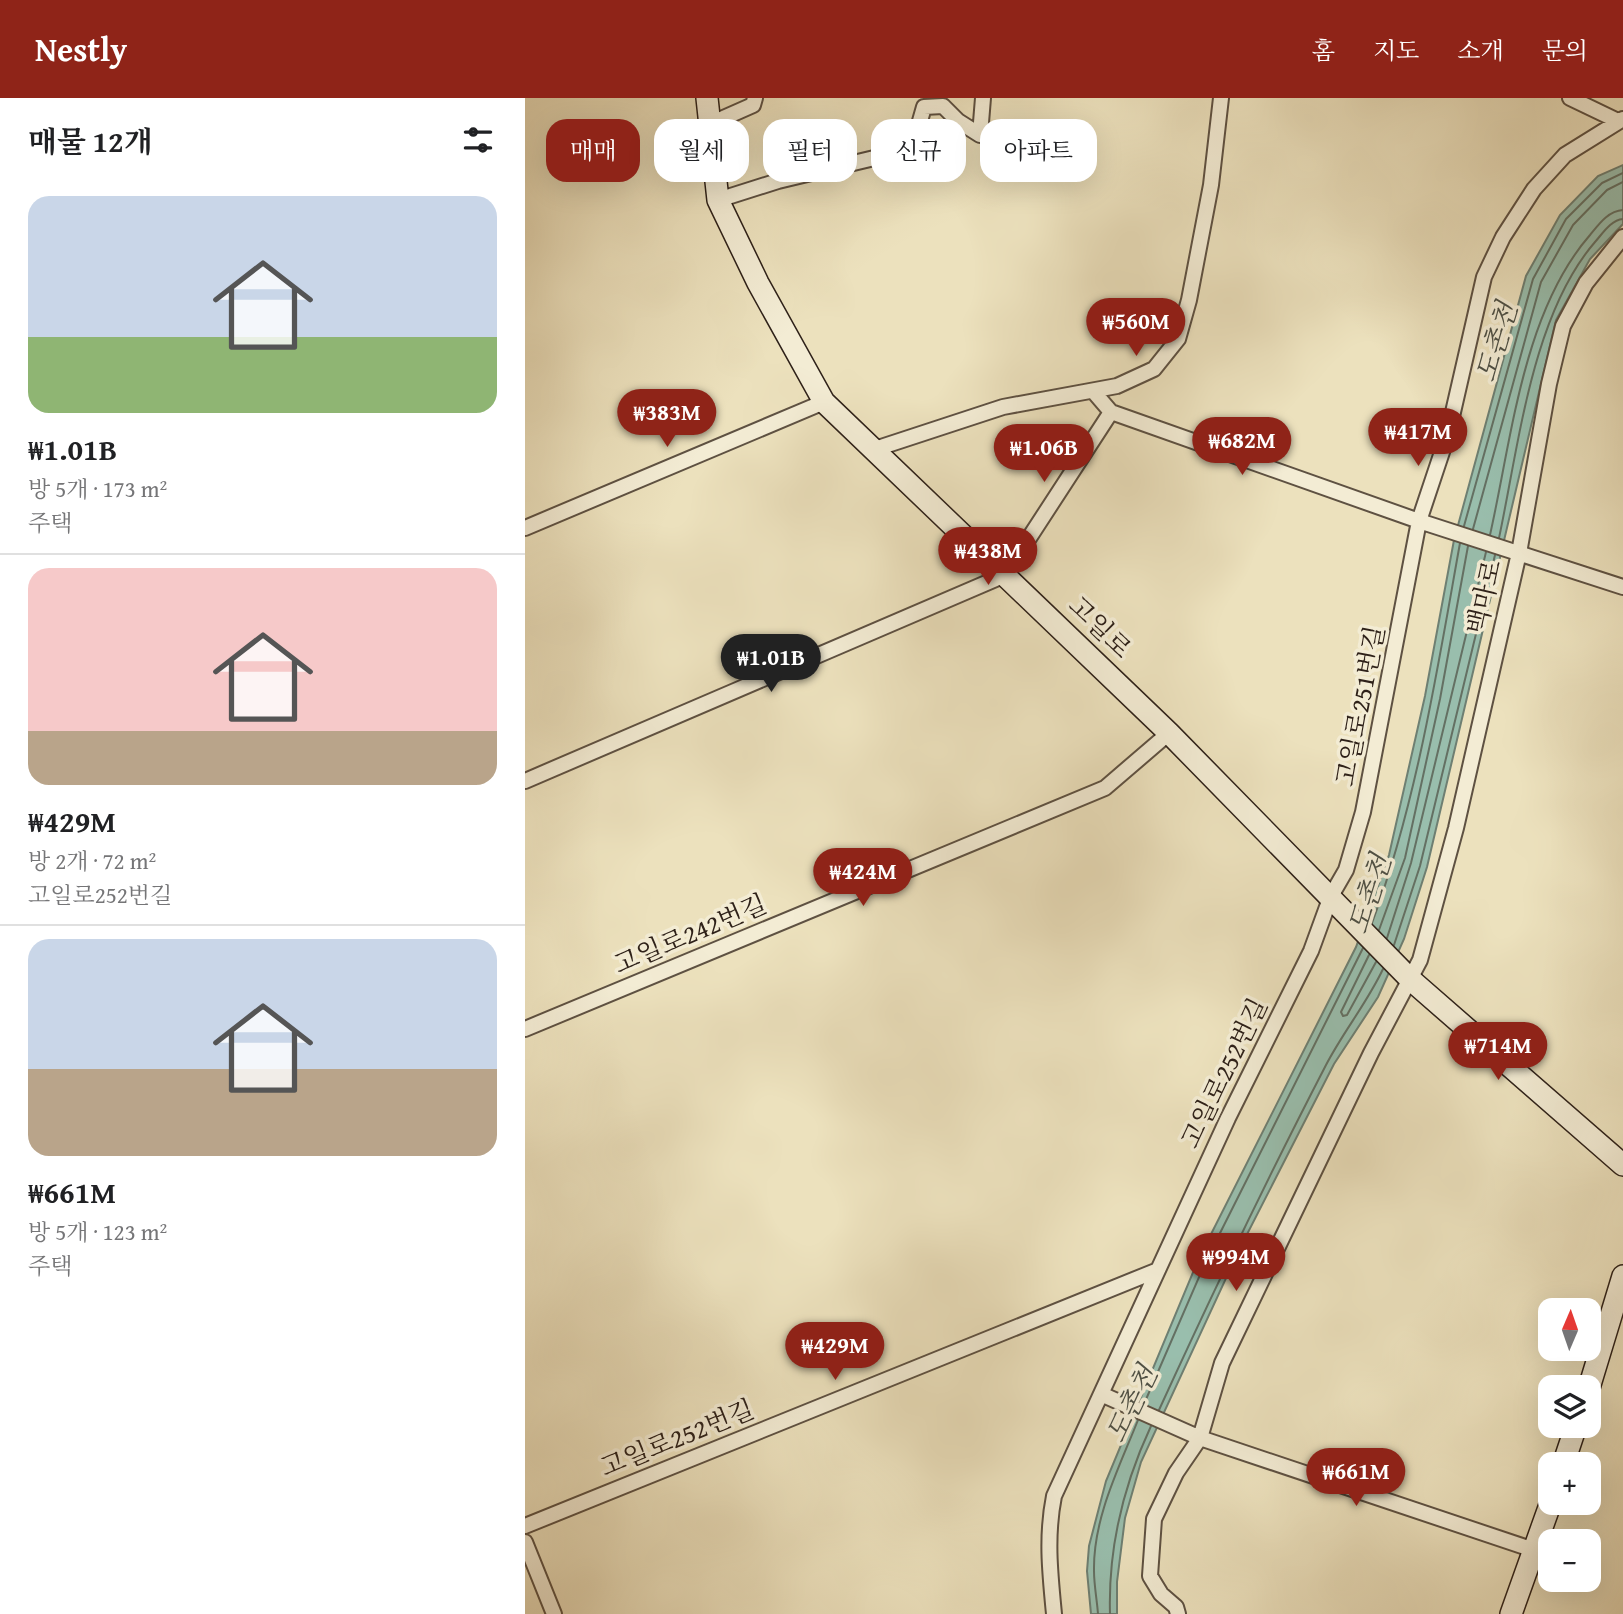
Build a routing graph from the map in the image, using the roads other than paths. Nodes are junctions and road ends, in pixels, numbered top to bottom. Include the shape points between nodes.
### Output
1 (707, 98) edge
2 (755, 98) edge
3 (983, 98) edge
4 (1221, 98) edge
5 (1570, 98) edge
6 (709, 119) edge
7 (722, 119) edge
8 (1620, 120) edge
9 (716, 182) edge
10 (718, 200) junction
11 (1623, 237) edge
12 (1093, 391) junction
13 (824, 402) junction
14 (1111, 412) junction
15 (875, 449) junction
16 (1419, 521) junction
17 (525, 528) edge
18 (1516, 551) junction
19 (1005, 575) junction
20 (1623, 587) edge
21 (1169, 733) junction
22 (525, 781) edge
23 (1338, 903) junction
24 (1406, 974) junction
25 (525, 1029) edge
26 (1623, 1165) edge
27 (1158, 1270) junction
28 (1623, 1276) edge
29 (1593, 1375) edge
30 (1101, 1394) junction
31 (1195, 1436) junction
32 (1546, 1515) edge
33 (525, 1526) edge
34 (525, 1542) edge
35 (1534, 1550) junction
36 (554, 1614) edge
37 (1054, 1614) edge
38 (1178, 1614) edge
39 (1511, 1614) edge

1 - 6 street, 고일로
2 - 7 street via 753,106
3 - 10 street via 980,135 943,106 924,107 912,149
4 - 12 street via 1198,260 1178,339 1154,369 1118,386
5 - 8 street
8 - 16 street, 고일로251번길 via 1565,155 1534,189 1503,237 1484,277 1448,434
9 - 10 street, 고일로
10 - 13 street, 고일로
11 - 18 street, 백마로 via 1586,283 1563,326
12 - 14 street
12 - 15 street via 1003,407
13 - 15 street, 고일로
13 - 17 street
14 - 16 street
14 - 19 street
15 - 19 street, 고일로
16 - 18 street
16 - 23 street, 고일로251번길 via 1363,813
18 - 20 street
18 - 24 street, 백마로 via 1436,906
19 - 21 street, 고일로
19 - 22 street
21 - 23 street, 고일로
21 - 25 street, 고일로242번길 via 1105,789
23 - 24 street, 고일로
23 - 27 street, 고일로252번길 via 1228,1118
24 - 26 street
24 - 31 street, 백마로 via 1222,1363
27 - 30 street, 고일로252번길
27 - 33 street, 고일로252번길
28 - 29 street
30 - 31 street
30 - 37 street, 고일로252번길 via 1054,1496 1048,1524
31 - 35 street
31 - 38 street, 백마로 via 1154,1519 1150,1576
32 - 35 street
34 - 36 street
35 - 39 street

